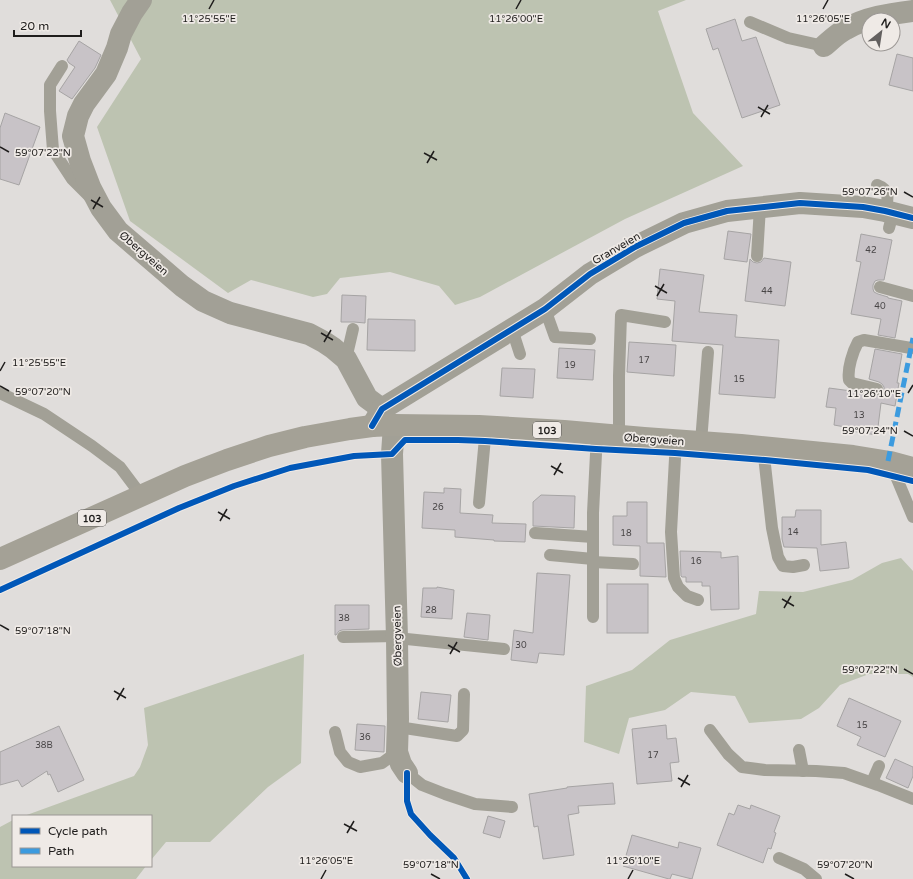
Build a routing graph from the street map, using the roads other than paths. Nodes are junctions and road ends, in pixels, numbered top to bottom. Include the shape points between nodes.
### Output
1 (141, 0) edge
2 (913, 11) edge
3 (750, 22) dead end
4 (824, 46) joint
5 (62, 66) dead end
6 (877, 185) dead end
7 (760, 207) junction
8 (101, 208) junction
9 (895, 217) edge
10 (757, 256) dead end
11 (880, 287) dead end
12 (913, 296) edge
13 (545, 309) junction
14 (665, 322) dead end
15 (353, 329) dead end
16 (512, 329) junction
17 (590, 339) dead end
18 (911, 348) dead end
19 (708, 352) dead end
20 (520, 354) dead end
21 (346, 359) junction
22 (877, 389) dead end
23 (0, 393) edge
24 (382, 420) junction
25 (486, 427) junction
26 (597, 434) junction
27 (619, 436) junction
28 (676, 440) junction
29 (701, 442) junction
30 (763, 447) junction
31 (890, 462) junction
32 (913, 468) edge
33 (141, 495) junction
34 (479, 503) dead end
35 (913, 517) edge
36 (535, 533) dead end
37 (593, 537) junction
38 (550, 556) dead end
39 (0, 559) edge
40 (593, 561) junction
41 (633, 564) dead end
42 (804, 565) dead end
43 (698, 600) dead end
44 (593, 617) dead end
45 (343, 637) dead end
46 (397, 637) junction
47 (504, 649) dead end
48 (464, 694) dead end
49 (398, 727) junction
50 (710, 730) dead end
51 (335, 732) dead end
52 (799, 750) dead end
53 (397, 752) junction
54 (879, 766) dead end
55 (803, 771) junction
56 (407, 773) joint
57 (872, 782) junction
58 (913, 799) edge
59 (512, 807) dead end
60 (778, 858) dead end
61 (816, 879) edge

1 - 8 street, Øbergveien via 121,34 106,74 78,116 73,136 90,187
2 - 4 street via 870,18 846,29
3 - 4 lane via 788,38
5 - 8 lane via 50,85 53,150 72,179
6 - 9 lane via 886,191
7 - 9 street, Granveien via 800,203 863,207
7 - 10 lane
7 - 13 street, Granveien via 727,210 684,223 635,247 590,274
8 - 21 street, Øbergveien via 118,230 203,301 230,313 308,334 324,342
11 - 12 lane
13 - 16 street, Granveien
13 - 17 lane via 555,337
14 - 27 lane via 621,315
15 - 21 lane
16 - 20 lane
16 - 24 street, Granveien
18 - 22 lane via 864,340 858,342 848,374 849,380
19 - 29 lane
21 - 24 street, Øbergveien
23 - 33 lane via 44,414 92,446 120,467
24 - 25 main road, Øbergveien / 103
24 - 33 main road, Øbergveien / 103 via 269,446 185,476
24 - 46 street, Øbergveien via 392,454
25 - 26 main road, Øbergveien / 103
25 - 34 lane
26 - 27 main road, Øbergveien / 103
26 - 37 lane
27 - 28 main road, Øbergveien / 103
28 - 29 main road, Øbergveien / 103
28 - 43 lane via 671,532 674,578 678,587 687,596
29 - 30 main road, Øbergveien / 103
30 - 31 main road, Øbergveien / 103
30 - 42 lane via 772,528 778,557 783,566
31 - 32 main road, Øbergveien / 103
31 - 35 lane
33 - 39 main road, Øbergveien / 103
36 - 37 lane
37 - 40 lane
38 - 40 lane
40 - 41 lane
40 - 44 lane
45 - 46 lane
46 - 47 lane
46 - 49 street, Øbergveien
48 - 49 lane via 463,730 457,736
49 - 53 street, Øbergveien
50 - 55 lane via 728,754 742,767
51 - 53 lane via 340,752 348,762 360,767 382,763
52 - 55 lane
53 - 56 street, Øbergveien
54 - 57 lane
55 - 57 lane via 844,773
56 - 59 lane via 422,785 475,804
57 - 58 lane
60 - 61 lane via 804,869

